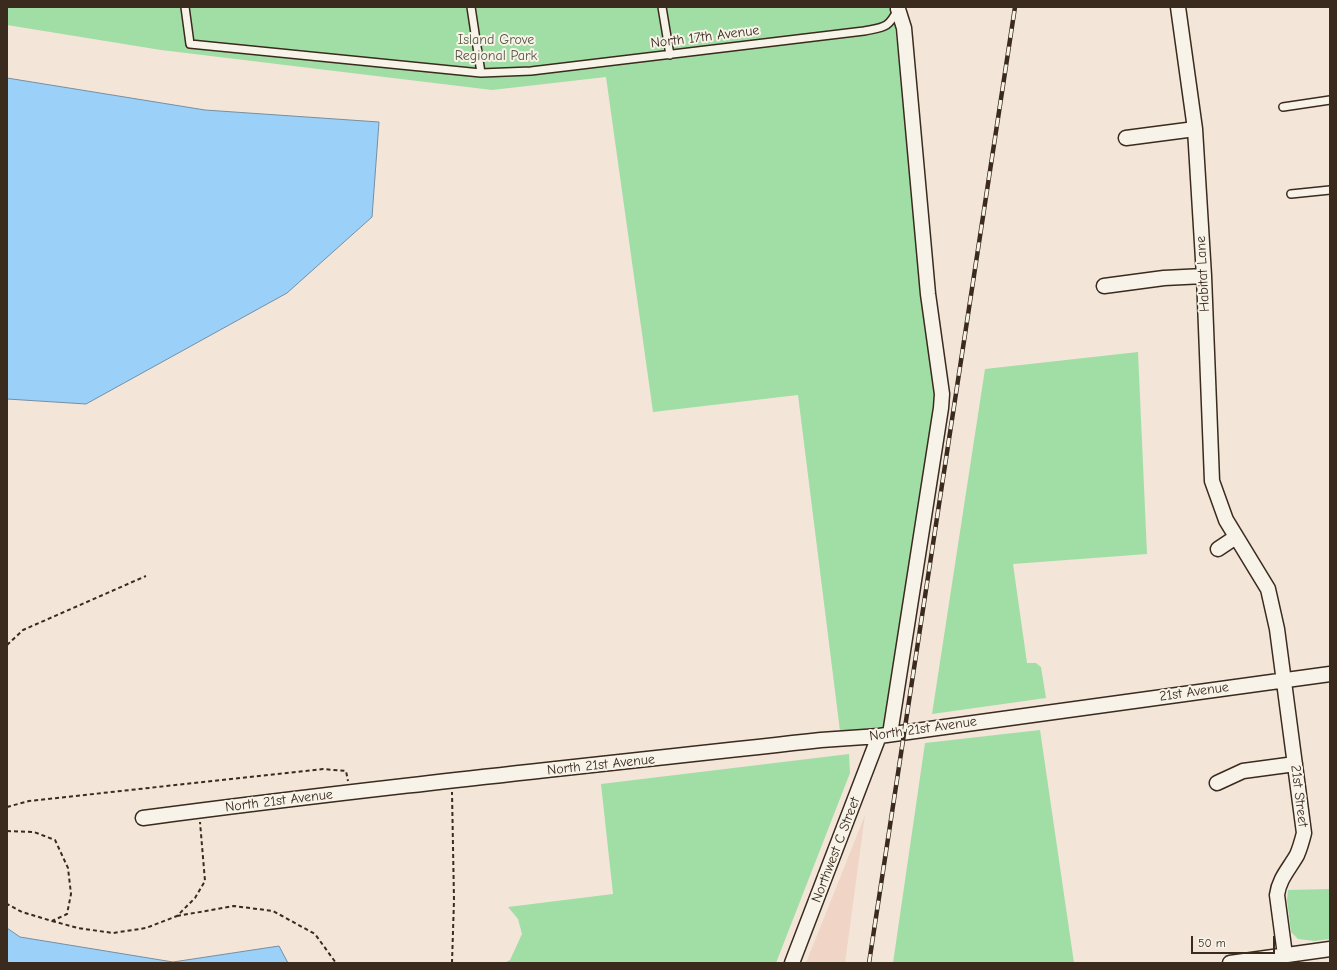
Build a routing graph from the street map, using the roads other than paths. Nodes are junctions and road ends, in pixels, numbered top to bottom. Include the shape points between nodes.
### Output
1 (185, 7) edge
2 (471, 7) edge
3 (662, 7) edge
4 (1178, 7) edge
5 (898, 8) edge
6 (670, 54) junction
7 (481, 73) junction
8 (1330, 100) edge
9 (1283, 107) dead end
10 (1194, 129) junction
11 (1126, 138) dead end
12 (1330, 190) edge
13 (1291, 194) dead end
14 (1204, 276) junction
15 (1104, 286) dead end
16 (1236, 537) junction
17 (1218, 549) dead end
18 (1330, 674) edge
19 (1283, 680) junction
20 (1059, 711) joint
21 (885, 735) junction
22 (1295, 764) junction
23 (1218, 783) dead end
24 (143, 818) dead end
25 (1330, 949) edge
26 (1285, 955) junction
27 (792, 963) edge
28 (1230, 963) edge

1 - 7 lane, North 17th Avenue via 190,44
2 - 7 lane
3 - 6 lane
4 - 10 street, Habitat Lane
5 - 6 lane, North 17th Avenue via 885,27
5 - 21 street, Northwest C Street via 904,28 928,294 942,394
6 - 7 lane, North 17th Avenue via 605,63
8 - 9 lane
10 - 11 street
10 - 14 street, Habitat Lane
12 - 13 lane
14 - 15 street
14 - 16 street, Habitat Lane via 1212,481 1226,520
16 - 17 street
16 - 19 street, Habitat Lane via 1268,589 1278,629
18 - 19 street, 21st Avenue
19 - 20 street, 21st Avenue
19 - 22 street, 21st Street
20 - 21 street, North 21st Avenue
21 - 24 street, North 21st Avenue via 350,792
21 - 27 street, Northwest C Street
22 - 23 street via 1243,771
22 - 26 street, 21st Street via 1304,833 1296,856 1278,889
25 - 26 street
26 - 28 street

